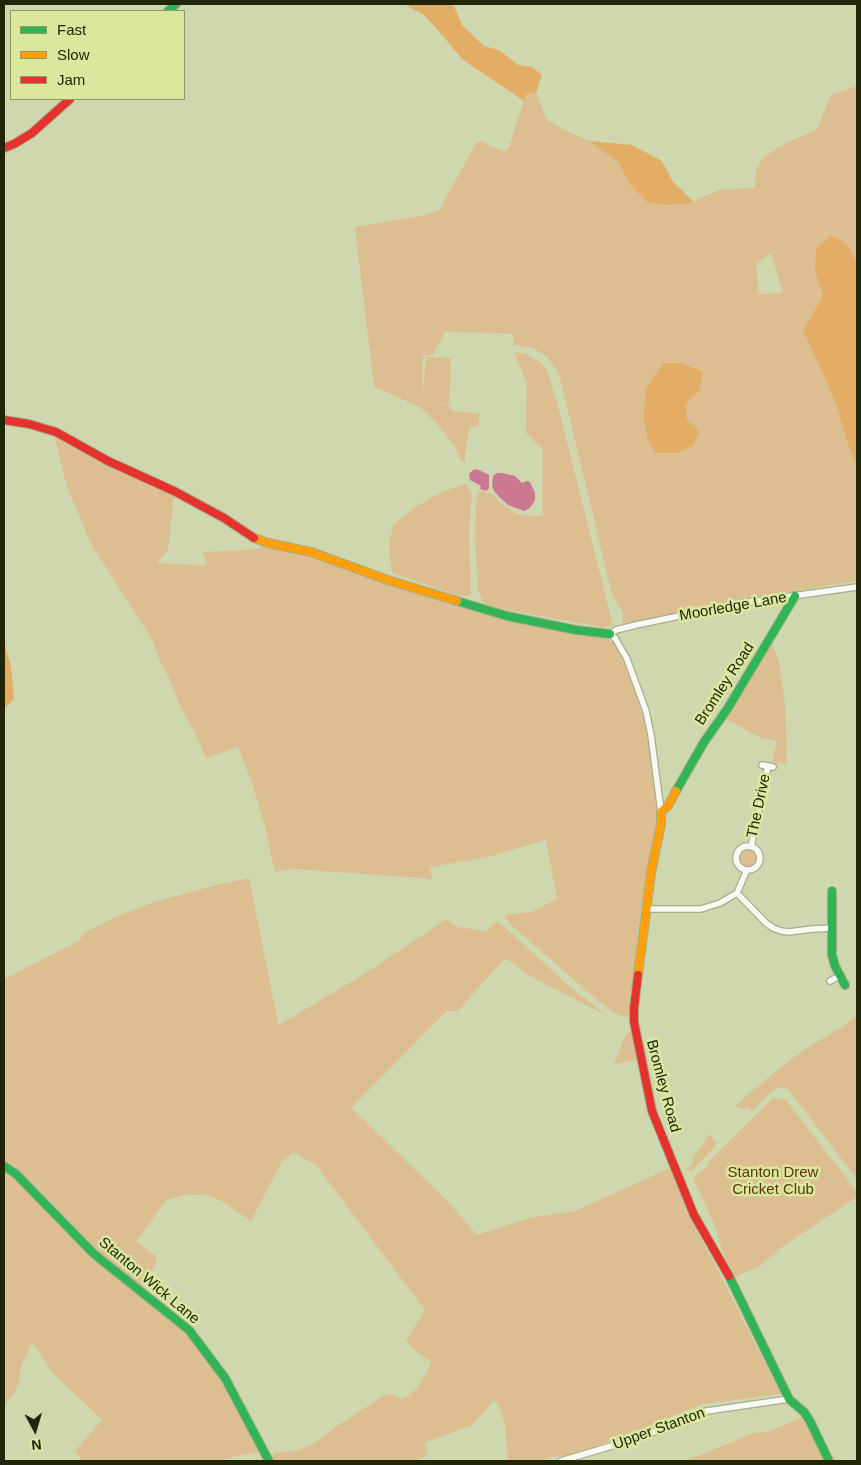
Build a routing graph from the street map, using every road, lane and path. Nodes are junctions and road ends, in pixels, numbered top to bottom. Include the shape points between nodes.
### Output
1 (69, 100) edge
2 (4, 148) edge
3 (4, 420) edge
4 (857, 587) edge
5 (795, 596) junction
6 (610, 634) junction
7 (768, 766) dead end
8 (661, 812) junction
9 (751, 847) junction
10 (747, 870) junction
11 (832, 891) dead end
12 (737, 893) junction
13 (646, 909) junction
14 (832, 928) junction
15 (840, 976) junction
16 (830, 981) dead end
17 (845, 985) dead end
18 (4, 1166) edge
19 (789, 1399) junction
20 (269, 1461) edge
21 (561, 1461) edge
22 (829, 1461) edge

1 - 2 street via 32,133
3 - 6 street via 49,429 174,491 268,543 311,552 388,580 506,616
4 - 5 street, Moorledge Lane
5 - 6 street, Moorledge Lane via 698,612
5 - 8 street, Bromley Road via 668,806
6 - 8 street, Bromley Road via 627,660 646,711
7 - 9 street, The Drive
8 - 13 street, Bromley Road
9 - 10 street, The Drive via 760,854 760,862
9 - 10 street, The Drive via 743,848 737,858 740,866
10 - 12 street, The Drive
11 - 14 street
12 - 13 street via 720,903 701,908
12 - 14 street via 766,923 781,931
13 - 19 street, Bromley Road via 634,1022 652,1111 694,1216 732,1282
14 - 15 street via 832,955
15 - 16 street
15 - 17 street
18 - 20 street, Stanton Wick Lane via 16,1174 94,1254 189,1330 225,1378
19 - 21 street, Upper Stanton via 700,1412 645,1436
19 - 22 street, Bromley Road via 810,1421

